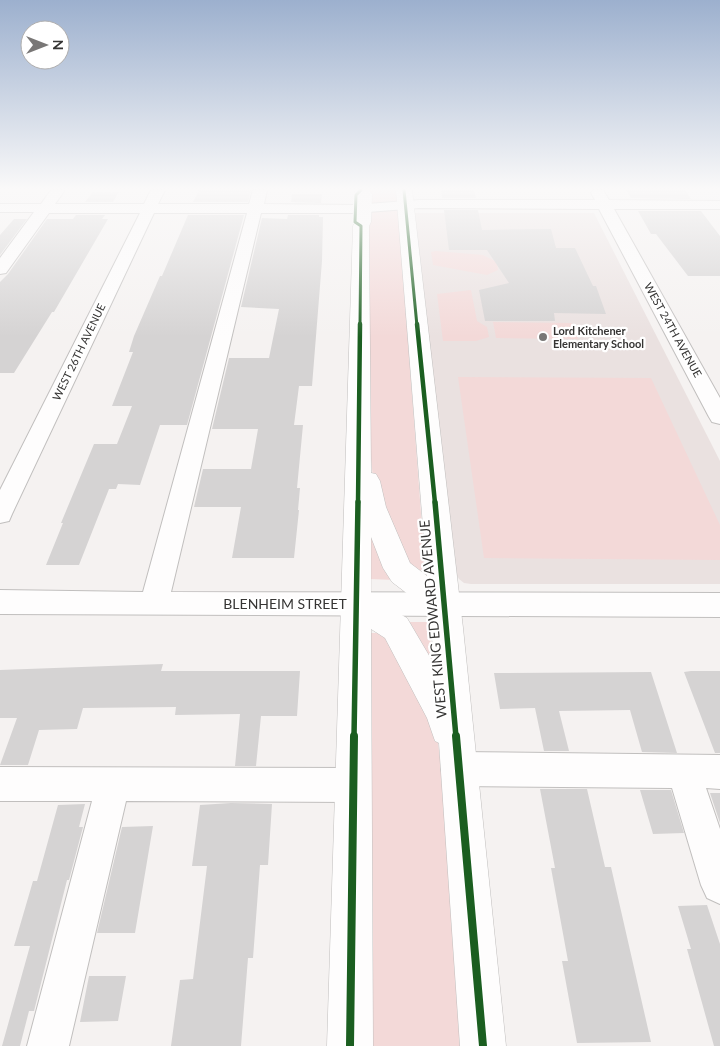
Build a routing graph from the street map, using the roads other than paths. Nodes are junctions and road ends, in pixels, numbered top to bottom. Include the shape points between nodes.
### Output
1 (22, 239) edge
2 (134, 239) edge
3 (248, 239) edge
4 (361, 239) edge
5 (409, 239) edge
6 (623, 239) edge
7 (0, 269) edge
8 (720, 417) edge
9 (359, 448) junction
10 (0, 514) edge
11 (0, 602) edge
12 (154, 604) junction
13 (355, 604) junction
14 (444, 604) junction
15 (720, 605) edge
16 (458, 769) junction
17 (684, 771) junction
18 (720, 772) edge
19 (0, 784) edge
20 (113, 784) junction
21 (352, 785) junction
22 (720, 885) edge
23 (48, 1046) edge
24 (350, 1046) edge
25 (483, 1046) edge

1 - 7 street
2 - 10 street, WEST 26TH AVENUE
3 - 12 street
4 - 9 main road
5 - 14 main road, WEST KING EDWARD AVENUE
6 - 8 street, WEST 24TH AVENUE
9 - 13 main road
9 - 14 main road via 373,507 398,568
11 - 12 street, BLENHEIM STREET
12 - 13 street, BLENHEIM STREET
13 - 14 street, BLENHEIM STREET
13 - 16 main road via 396,628 402,637 443,715
13 - 21 main road
14 - 15 street, BLENHEIM STREET
14 - 16 main road, WEST KING EDWARD AVENUE
16 - 17 street
16 - 25 main road, WEST KING EDWARD AVENUE
17 - 18 street
17 - 22 street
19 - 20 street
20 - 21 street
20 - 23 street
21 - 24 main road

